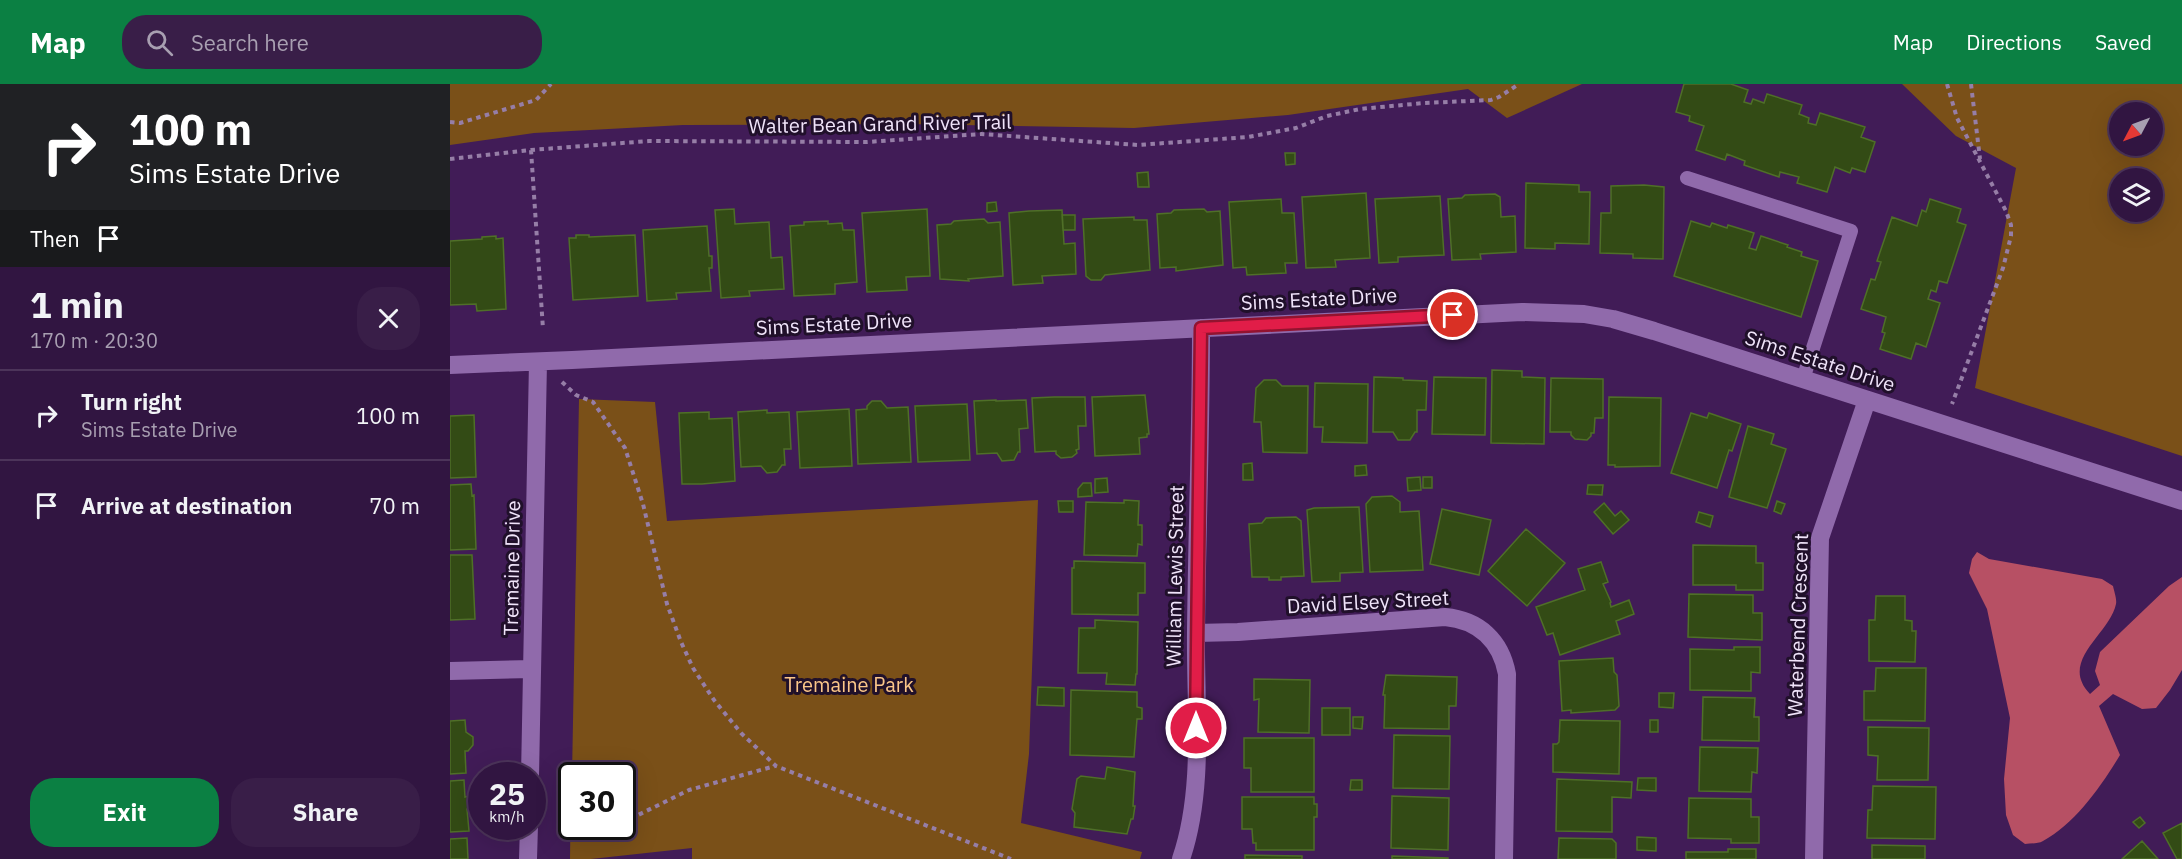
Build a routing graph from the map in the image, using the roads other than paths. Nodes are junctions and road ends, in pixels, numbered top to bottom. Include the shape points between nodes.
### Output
1 (1687, 178) dead end
2 (1201, 328) junction
3 (538, 362) junction
4 (450, 365) edge
5 (1803, 379) junction
6 (1867, 400) junction
7 (2182, 501) edge
8 (1196, 633) junction
9 (532, 669) junction
10 (450, 671) edge
11 (530, 762) edge
12 (529, 840) edge
13 (528, 859) edge
14 (1180, 859) edge
15 (1504, 859) edge
16 (1814, 859) edge

1 - 5 lane via 1851,231
2 - 3 street, Sims Estate Drive
2 - 5 street, Sims Estate Drive via 1522,312 1584,314 1654,331
2 - 8 street, William Lewis Street
3 - 4 street, Sims Estate Drive
3 - 9 street, Tremaine Drive
5 - 6 street, Sims Estate Drive
6 - 7 street, Sims Estate Drive
6 - 16 street, Waterbend Crescent via 1820,538
8 - 14 street, William Lewis Street via 1193,807
8 - 15 street, David Elsey Street via 1445,617 1467,621 1486,632 1501,651 1507,674
9 - 10 street
9 - 11 street, Tremaine Drive
12 - 13 street

